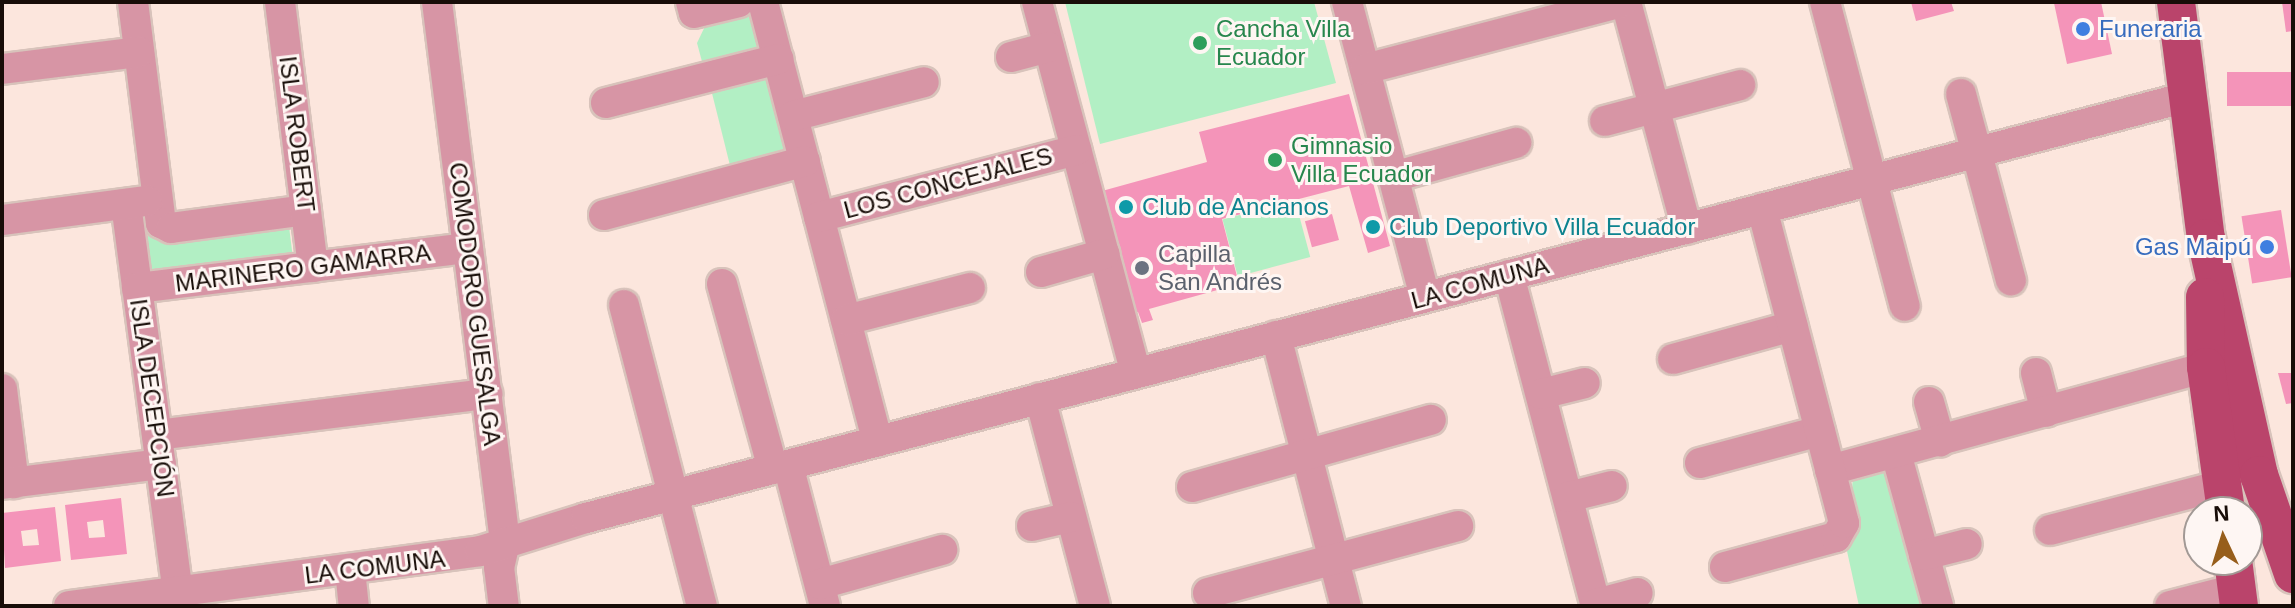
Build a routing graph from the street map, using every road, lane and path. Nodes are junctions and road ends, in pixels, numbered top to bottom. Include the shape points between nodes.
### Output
1 (133, 2) edge
2 (280, 2) edge
3 (437, 2) edge
4 (739, 2) edge
5 (763, 2) edge
6 (1037, 2) edge
7 (1347, 2) edge
8 (1624, 2) edge
9 (1825, 2) edge
10 (2176, 2) edge
11 (693, 8) edge
12 (1049, 47) junction
13 (139, 52) junction
14 (1011, 57) dead end
15 (778, 59) junction
16 (2, 69) edge
17 (1365, 69) junction
18 (924, 82) dead end
19 (1740, 85) dead end
20 (1961, 94) dead end
21 (2187, 97) junction
22 (606, 103) dead end
23 (1655, 108) junction
24 (793, 116) junction
25 (1605, 121) dead end
26 (1516, 143) dead end
27 (1076, 150) junction
28 (1977, 152) junction
29 (805, 161) junction
30 (1393, 177) junction
31 (1872, 180) junction
32 (126, 204) junction
33 (1762, 209) junction
34 (306, 210) junction
35 (160, 213) junction
36 (604, 215) dead end
37 (819, 217) junction
38 (2, 220) edge
39 (1687, 229) junction
40 (2206, 238) junction
41 (468, 248) junction
42 (1104, 254) junction
43 (313, 267) junction
44 (1041, 272) dead end
45 (1509, 275) junction
46 (2011, 280) dead end
47 (722, 284) dead end
48 (137, 288) junction
49 (970, 288) dead end
50 (1425, 297) junction
51 (624, 305) dead end
52 (1905, 306) dead end
53 (846, 320) junction
54 (1793, 326) junction
55 (1276, 336) junction
56 (1673, 359) dead end
57 (2206, 367) junction
58 (1136, 373) junction
59 (2036, 373) dead end
60 (1585, 383) dead end
61 (2, 389) edge
62 (487, 394) junction
63 (1541, 394) junction
64 (1040, 398) junction
65 (1929, 402) dead end
66 (2046, 412) junction
67 (1431, 420) dead end
68 (1820, 431) junction
69 (877, 441) junction
70 (1940, 441) junction
71 (159, 450) junction
72 (1896, 453) junction
73 (1307, 455) junction
74 (1700, 463) dead end
75 (780, 467) junction
76 (1830, 470) junction
77 (8, 483) edge
78 (1612, 486) dead end
79 (1192, 487) dead end
80 (674, 494) junction
81 (2225, 496) edge
82 (1568, 497) junction
83 (2183, 506) edge
84 (1071, 517) junction
85 (1032, 526) dead end
86 (1458, 526) dead end
87 (2050, 530) dead end
88 (505, 542) junction
89 (1967, 544) dead end
90 (942, 550) dead end
91 (1924, 555) junction
92 (1334, 560) junction
93 (1725, 567) dead end
94 (350, 570) junction
95 (2293, 574) edge
96 (2236, 585) edge
97 (1208, 593) dead end
98 (1638, 593) dead end
99 (822, 595) edge
100 (197, 596) edge
101 (1596, 605) edge
102 (69, 606) edge
103 (354, 606) edge
104 (504, 606) edge
105 (702, 606) edge
106 (1095, 606) edge
107 (1346, 606) edge
108 (1938, 606) edge
109 (2170, 606) edge

1 - 13 street
2 - 34 street, ISLA ROBERT
3 - 41 street, COMODORO GUESALGA
4 - 11 street
5 - 15 street
6 - 12 street
7 - 17 street
8 - 17 street
8 - 23 street
9 - 31 street
10 - 21 main road
12 - 14 street
12 - 27 street
13 - 16 street
13 - 35 street
15 - 22 street
15 - 24 street
17 - 30 street
18 - 24 street
19 - 23 street
20 - 28 street
21 - 28 street, LA COMUNA
21 - 40 main road
23 - 25 street
23 - 39 street
24 - 29 street
26 - 30 street
27 - 37 street, LOS CONCEJALES
27 - 42 street
28 - 31 street, LA COMUNA
28 - 46 street
29 - 36 street
29 - 37 street
30 - 50 street
31 - 33 street, LA COMUNA
31 - 52 street
32 - 35 street
32 - 38 street
32 - 48 street, ISLA DECEPCIÓN
33 - 39 street, LA COMUNA
33 - 54 street
34 - 35 street
34 - 43 street, ISLA ROBERT
37 - 53 street
39 - 45 street, LA COMUNA
40 - 57 main road
40 - 95 main road via 2259,475
41 - 43 street, MARINERO GAMARRA
41 - 62 street, COMODORO GUESALGA
42 - 44 street
42 - 58 street
43 - 48 street, MARINERO GAMARRA
45 - 50 street, LA COMUNA
45 - 63 street
47 - 75 street
48 - 71 street, ISLA DECEPCIÓN
49 - 53 street
50 - 55 street, LA COMUNA
51 - 80 street
53 - 69 street
54 - 56 street
54 - 68 street
55 - 58 street, LA COMUNA
55 - 73 street
57 - 66 street
57 - 81 main road
58 - 64 street, LA COMUNA
59 - 66 street
60 - 63 street
61 - 77 street
62 - 71 street
62 - 88 street, COMODORO GUESALGA
63 - 82 street
64 - 69 street, LA COMUNA
64 - 84 street
65 - 70 street
66 - 70 street
67 - 73 street
68 - 74 street
68 - 76 street
69 - 75 street, LA COMUNA
70 - 72 street
71 - 77 street
71 - 100 street, ISLA DECEPCIÓN
72 - 76 street
72 - 91 street
73 - 79 street
73 - 92 street
75 - 80 street, LA COMUNA
75 - 99 street
76 - 93 street via 1844,523 1836,537
78 - 82 street
80 - 88 street, LA COMUNA
80 - 105 street
82 - 101 street
83 - 87 street
84 - 85 street
84 - 106 street
86 - 92 street
88 - 94 street, LA COMUNA via 459,556
88 - 104 street, COMODORO GUESALGA via 499,567
89 - 91 street
90 - 99 street
91 - 108 street
92 - 97 street
92 - 107 street
94 - 100 street, LA COMUNA
94 - 103 street
96 - 109 street
98 - 101 street
100 - 102 street, LA COMUNA

